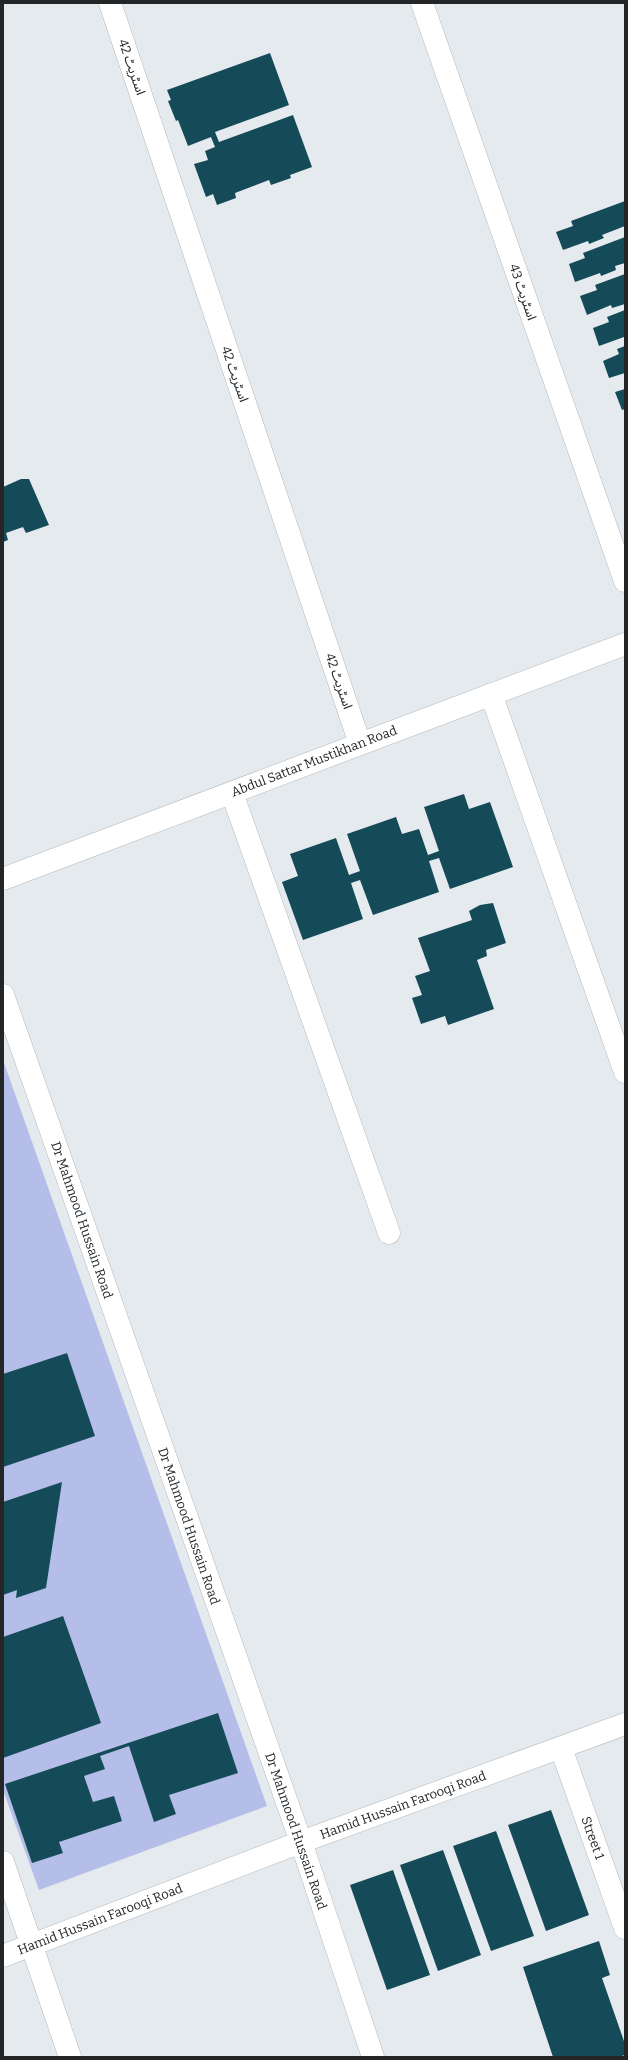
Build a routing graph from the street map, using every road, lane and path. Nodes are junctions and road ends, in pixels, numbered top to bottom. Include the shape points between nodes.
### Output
1 (110, 3) edge
2 (422, 3) edge
3 (625, 581) edge
4 (625, 644) edge
5 (491, 694) junction
6 (360, 744) junction
7 (232, 793) junction
8 (3, 879) edge
9 (3, 995) edge
10 (625, 1072) edge
11 (389, 1233) dead end
12 (625, 1724) edge
13 (561, 1748) junction
14 (300, 1842) junction
15 (3, 1862) edge
16 (625, 1928) edge
17 (32, 1945) junction
18 (3, 1956) edge
19 (70, 2057) edge
20 (372, 2057) edge

1 - 6 street, اسٹریٹ 42
2 - 3 street, اسٹریٹ 43
4 - 5 street, Abdul Sattar Mustikhan Road
5 - 6 street, Abdul Sattar Mustikhan Road
5 - 10 street
6 - 7 street, Abdul Sattar Mustikhan Road
7 - 8 street, Abdul Sattar Mustikhan Road
7 - 11 street
9 - 14 street, Dr Mahmood Hussain Road
12 - 13 street, Hamid Hussain Farooqi Road
13 - 14 street, Hamid Hussain Farooqi Road
13 - 16 street, Street 1
14 - 17 street, Hamid Hussain Farooqi Road
14 - 20 street, Dr Mahmood Hussain Road
15 - 17 street
17 - 18 street, Hamid Hussain Farooqi Road
17 - 19 street

